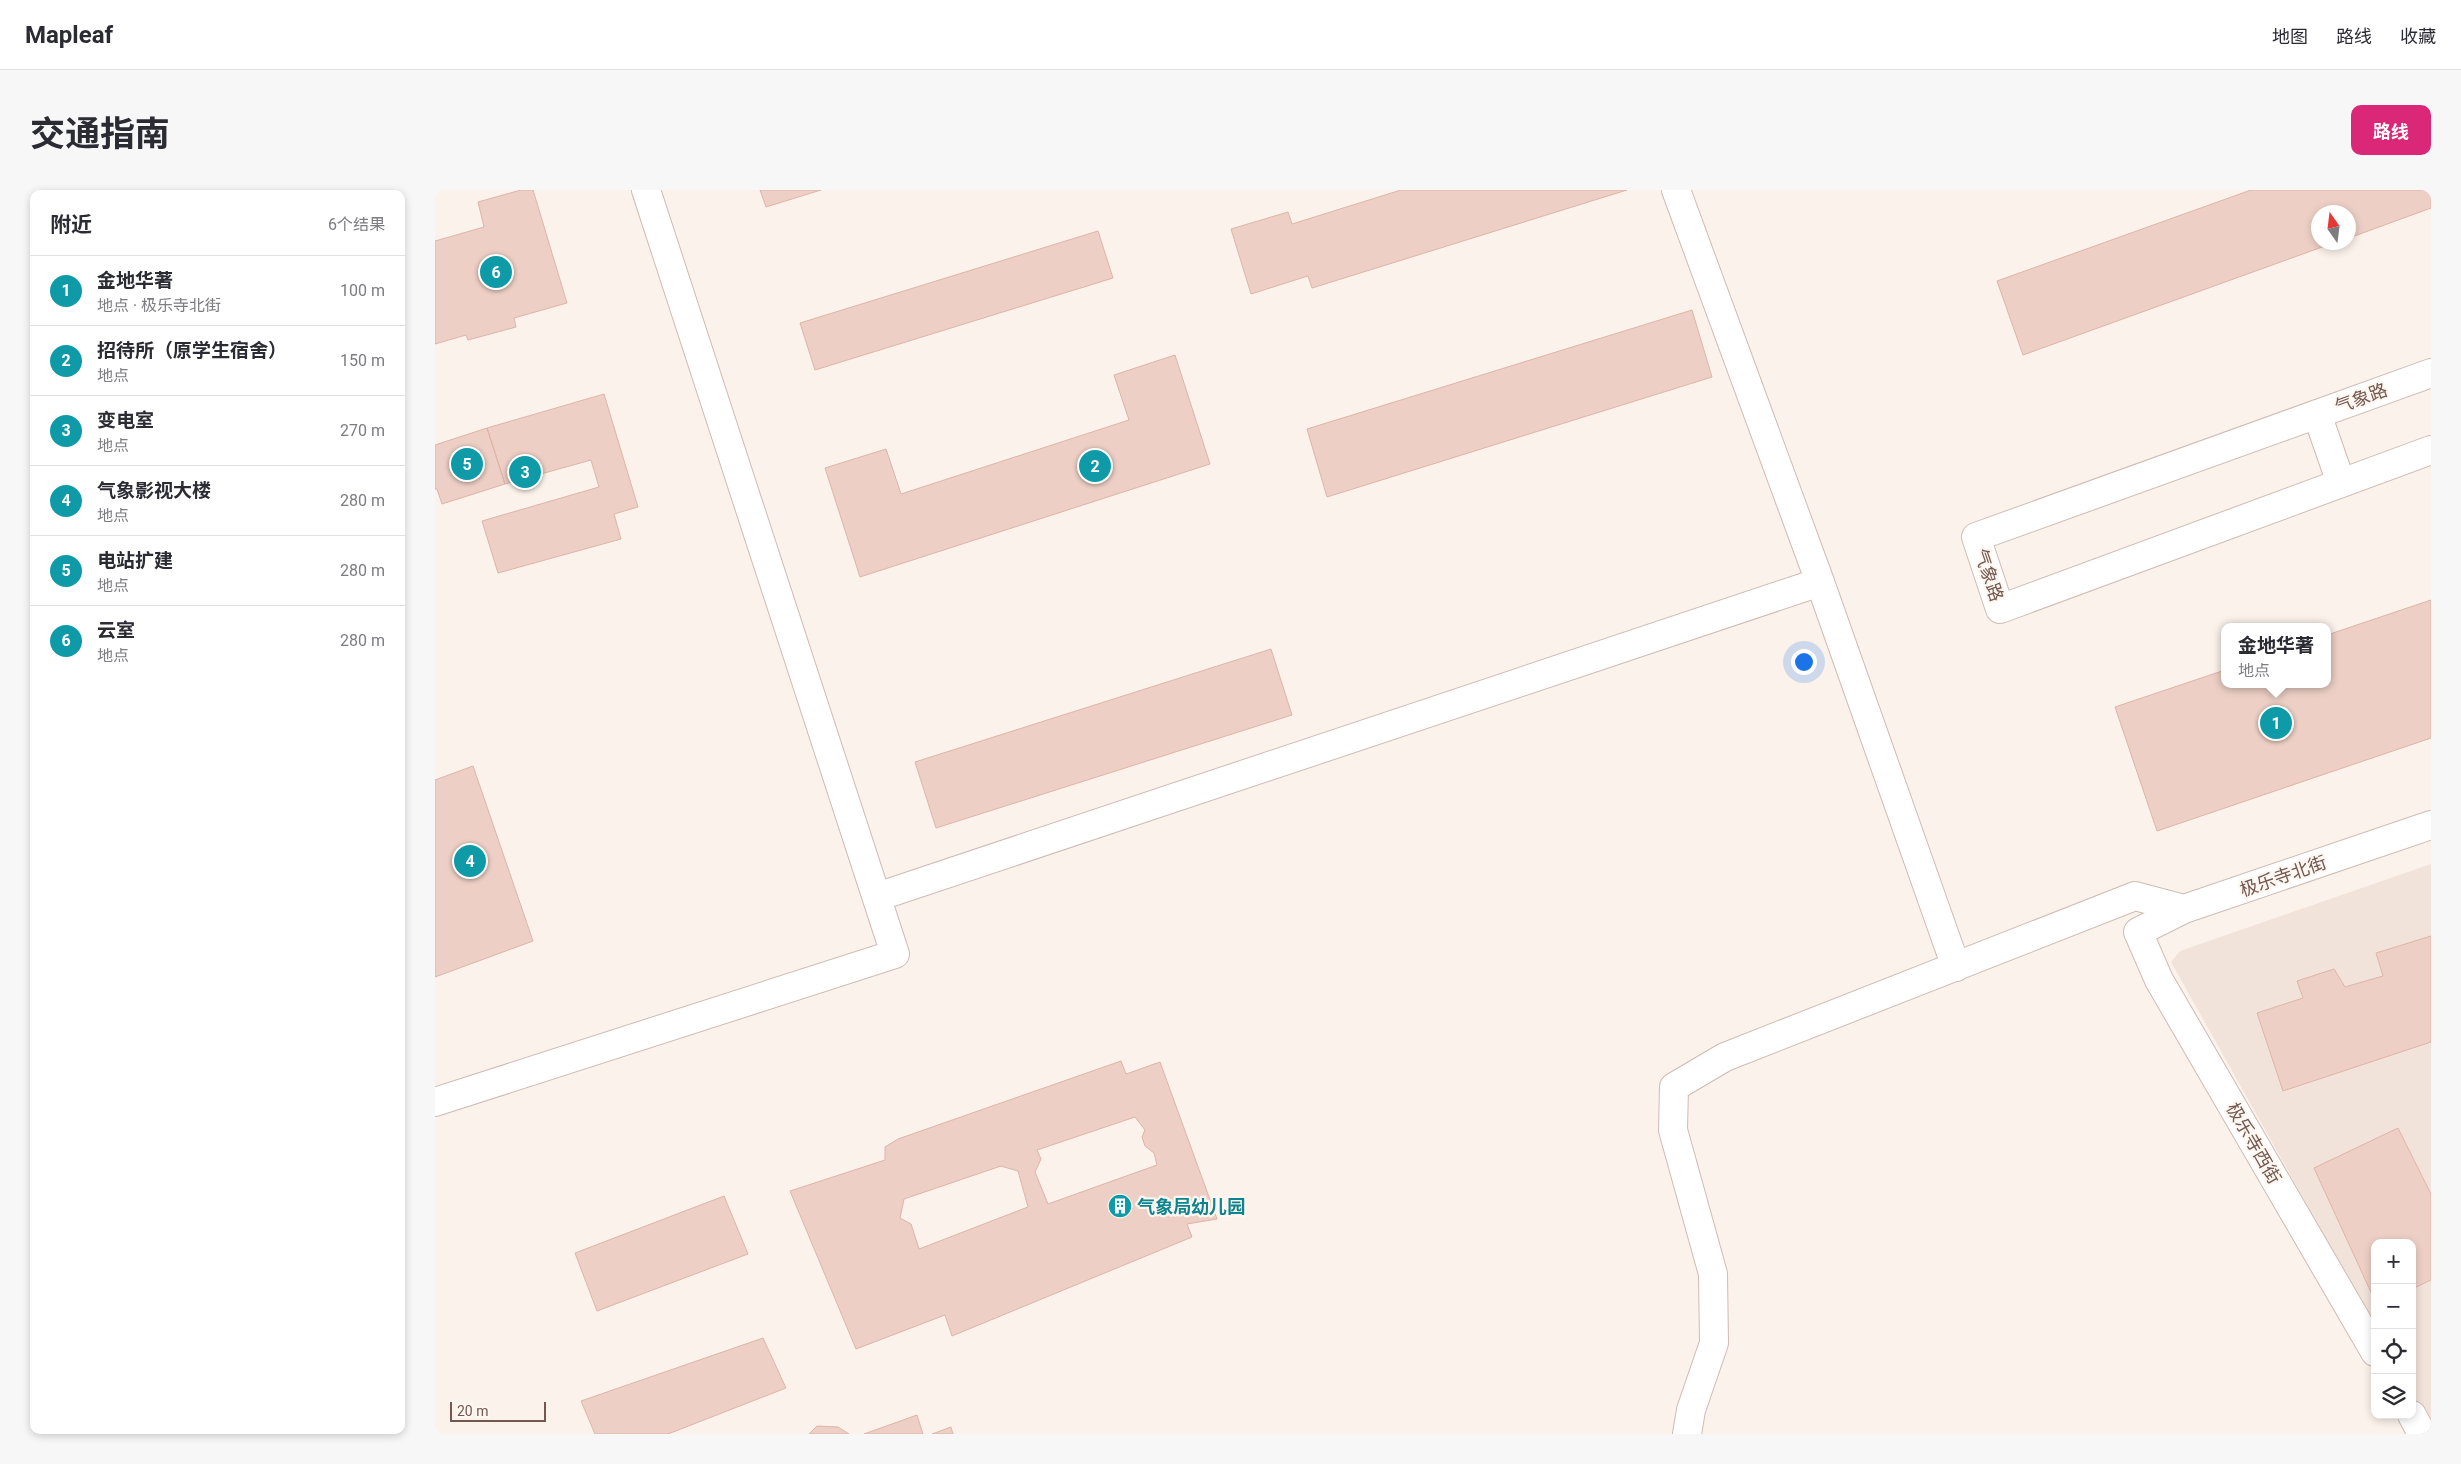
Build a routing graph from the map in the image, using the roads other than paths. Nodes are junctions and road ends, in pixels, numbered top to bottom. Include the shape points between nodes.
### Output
1 (646, 190) edge
2 (1676, 190) edge
3 (2431, 373) edge
4 (2317, 414) junction
5 (2431, 450) edge
6 (2341, 484) junction
7 (1820, 582) junction
8 (2431, 825) edge
9 (877, 898) junction
10 (2184, 910) junction
11 (2138, 932) joint
12 (1956, 967) junction
13 (435, 1102) edge
14 (2371, 1345) edge
15 (2413, 1419) edge
16 (1687, 1434) edge
17 (2422, 1434) edge

1 - 9 street
2 - 7 street
3 - 4 street, 气象路
4 - 6 street
4 - 6 street, 气象路 via 1976,537 2000,609
5 - 6 street, 气象路
7 - 9 street
7 - 12 street
8 - 10 street, 极乐寺北街
9 - 13 street via 895,954
10 - 11 street, 极乐寺北街
10 - 12 street via 2135,896
11 - 14 street, 极乐寺西街 via 2159,980
12 - 16 street via 1725,1057 1674,1087 1673,1130 1713,1274 1714,1343 1691,1410
15 - 17 street

